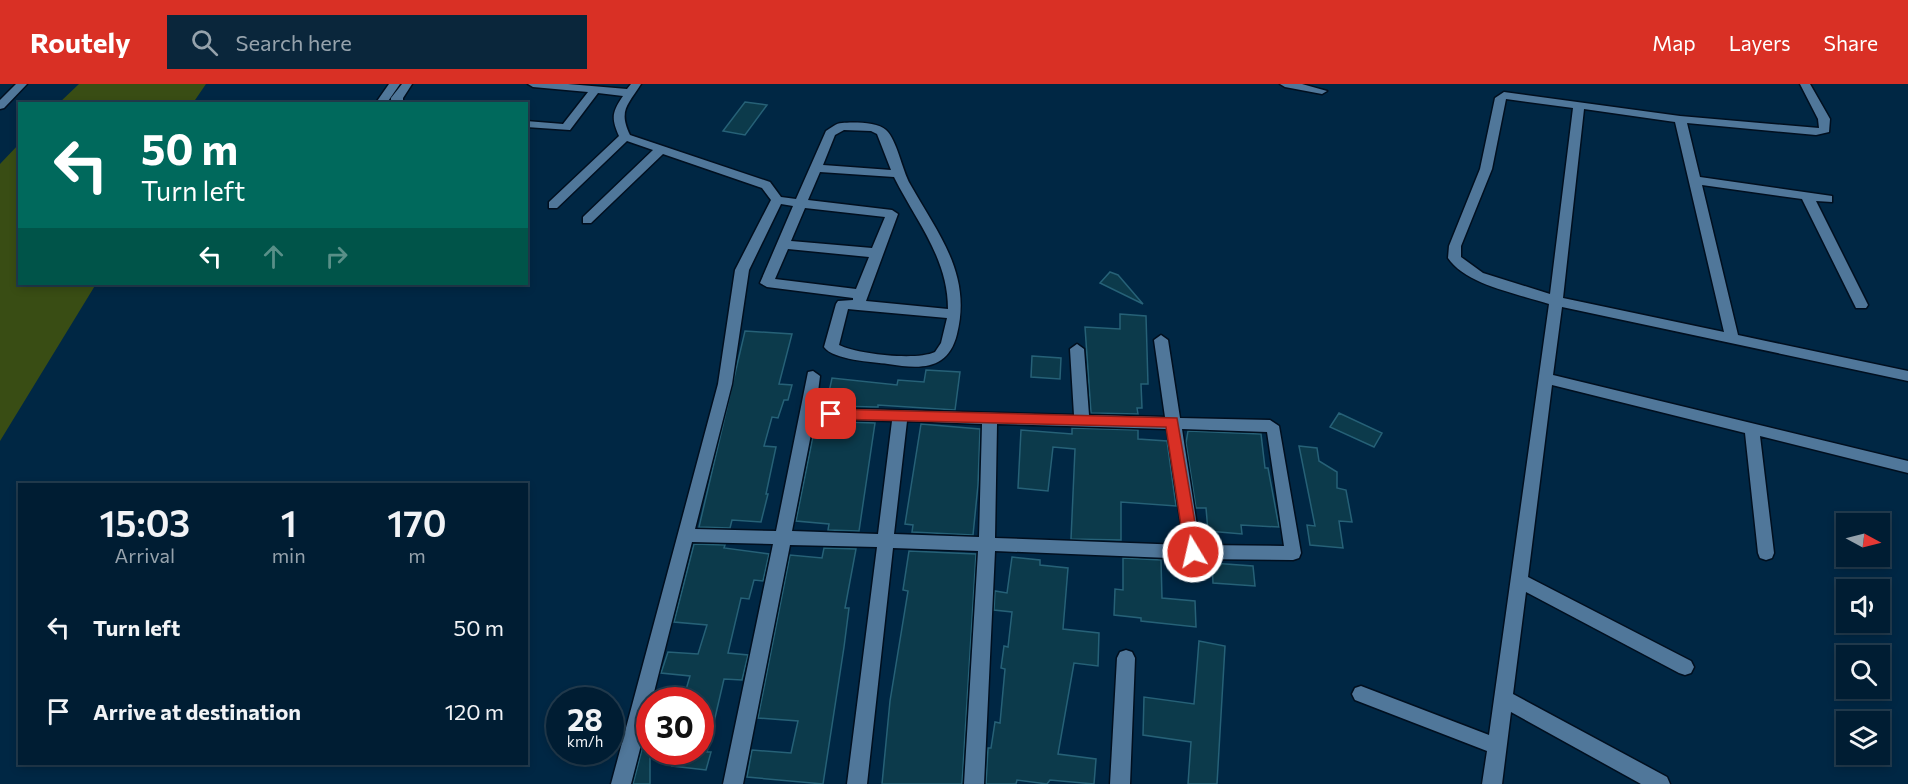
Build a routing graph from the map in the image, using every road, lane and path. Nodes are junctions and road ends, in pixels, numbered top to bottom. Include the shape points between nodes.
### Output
1 (395, 84) edge
2 (407, 84) edge
3 (533, 84) edge
4 (1285, 84) edge
5 (1804, 84) edge
6 (20, 86) edge
7 (580, 86) edge
8 (0, 87) edge
9 (633, 89) edge
10 (595, 90) junction
11 (1322, 91) dead end
12 (382, 102) edge
13 (398, 102) edge
14 (1579, 105) junction
15 (0, 106) edge
16 (1680, 120) junction
17 (528, 124) edge
18 (625, 137) junction
19 (660, 150) junction
20 (816, 168) junction
21 (899, 174) junction
22 (1694, 180) junction
23 (1807, 195) junction
24 (1828, 199) dead end
25 (777, 200) junction
26 (802, 203) junction
27 (553, 205) dead end
28 (916, 205) junction
29 (892, 214) junction
30 (587, 220) dead end
31 (784, 243) junction
32 (876, 253) junction
33 (742, 275) junction
34 (768, 283) junction
35 (860, 300) junction
36 (1556, 301) junction
37 (1861, 305) dead end
38 (956, 314) junction
39 (1732, 338) junction
40 (1161, 340) dead end
41 (1077, 348) dead end
42 (813, 376) dead end
43 (1908, 376) edge
44 (1546, 378) junction
45 (808, 412) junction
46 (900, 417) junction
47 (990, 418) junction
48 (1082, 420) junction
49 (1172, 422) junction
50 (1752, 429) junction
51 (1908, 467) edge
52 (687, 535) junction
53 (781, 540) junction
54 (887, 542) junction
55 (987, 544) junction
56 (1193, 552) junction
57 (1766, 553) dead end
58 (1518, 580) junction
59 (1126, 658) dead end
60 (1685, 667) dead end
61 (1361, 694) dead end
62 (1502, 698) junction
63 (1496, 746) junction
64 (621, 784) edge
65 (733, 784) edge
66 (857, 784) edge
67 (974, 784) edge
68 (1120, 784) edge
69 (1492, 784) edge
70 (1660, 784) edge

1 - 12 street
2 - 13 street
3 - 7 street
4 - 11 street
5 - 16 street via 1824,119 1825,130
6 - 8 street
6 - 15 street
7 - 10 street
9 - 10 street
9 - 18 street via 616,120
10 - 17 street via 566,128
14 - 16 street
14 - 36 street
14 - 36 street via 1514,94 1501,98 1486,170 1455,246 1454,258 1460,266 1478,276
16 - 22 street
18 - 19 street
18 - 27 street
19 - 25 street via 766,185
19 - 30 street
20 - 21 street
20 - 21 street via 830,133 842,126 873,128 882,132
20 - 26 street
21 - 28 street
22 - 23 street
22 - 39 street
23 - 24 street
23 - 37 street
25 - 26 street
25 - 33 street
26 - 29 street
26 - 31 street
28 - 29 street
28 - 38 street via 949,267
29 - 32 street
31 - 32 street
31 - 34 street
32 - 35 street
33 - 34 street
33 - 52 street via 725,384
34 - 35 street
35 - 38 street
35 - 38 street via 843,304 831,347 841,352 921,362 940,357
36 - 39 street
36 - 44 street
39 - 43 street
40 - 49 street
41 - 48 street
42 - 45 street
44 - 50 street
44 - 58 street
45 - 46 street
45 - 53 street
46 - 47 street
46 - 54 street
47 - 48 street
47 - 55 street
48 - 49 street
49 - 56 street
49 - 56 street via 1264,425 1275,430 1295,548 1290,554
50 - 51 street
50 - 57 street
52 - 53 street
52 - 64 street
53 - 54 street
53 - 65 street
54 - 55 street
54 - 66 street
55 - 56 street
55 - 67 street
58 - 60 street
58 - 62 street
59 - 68 street
61 - 63 street
62 - 63 street
62 - 70 street
63 - 69 street

